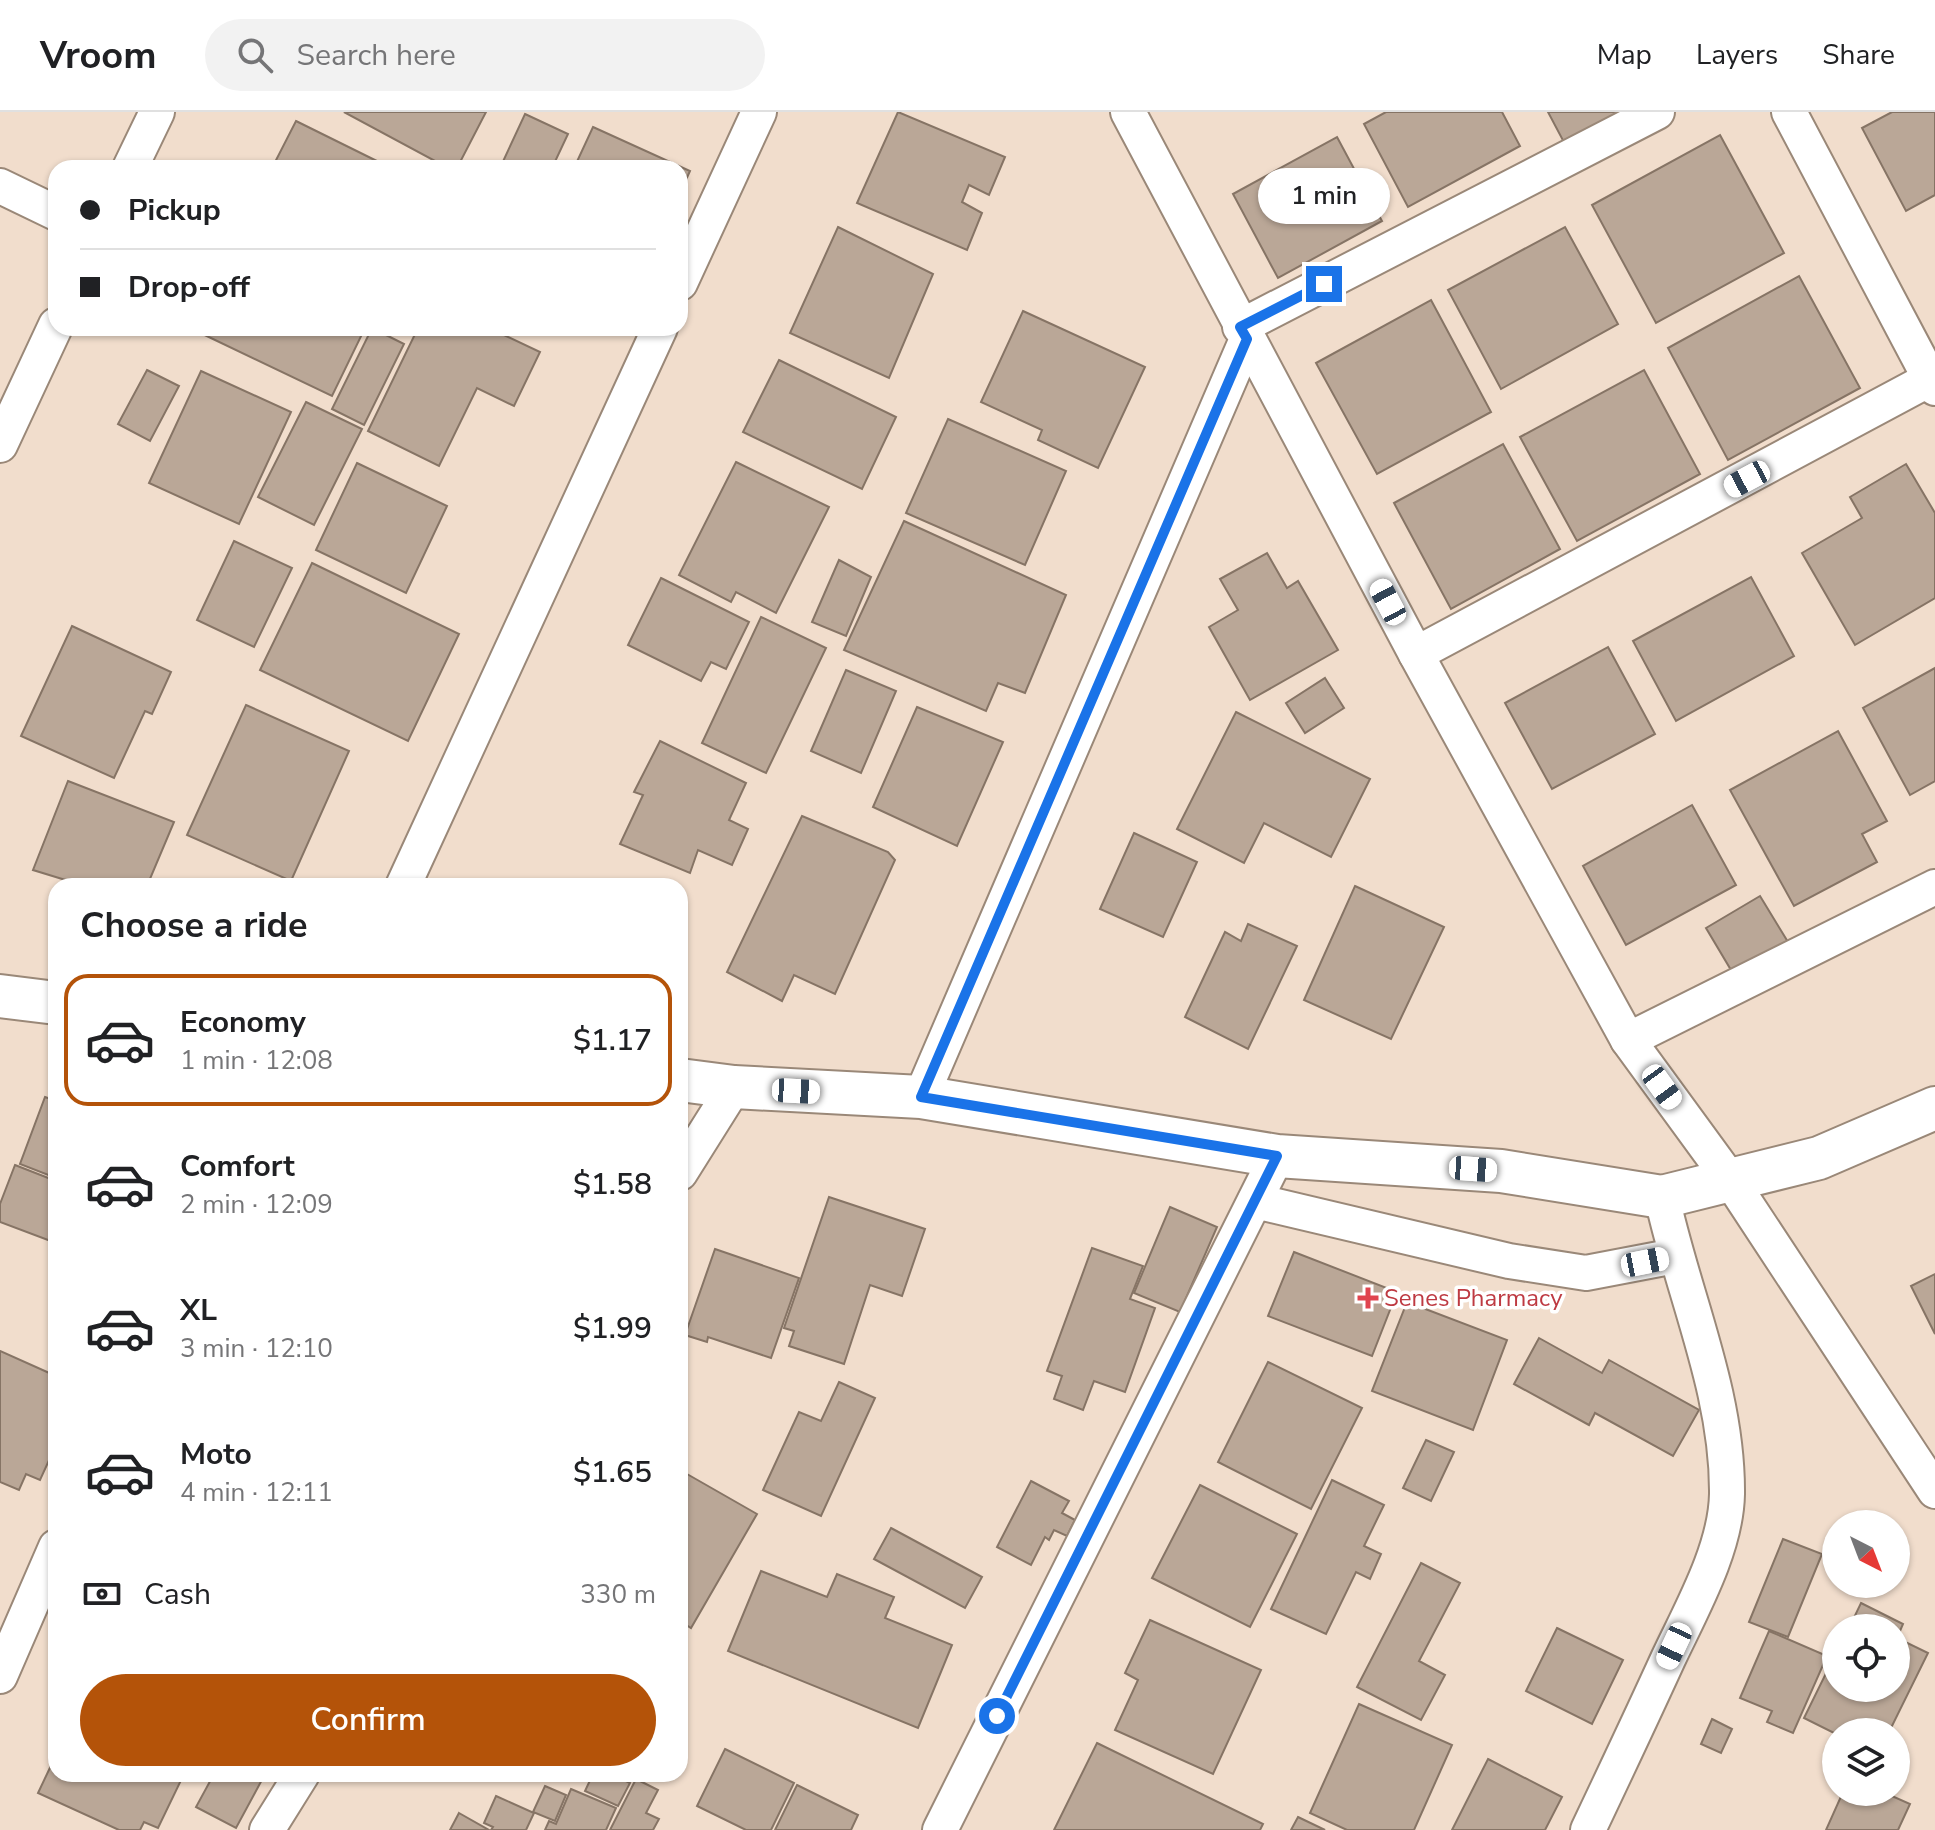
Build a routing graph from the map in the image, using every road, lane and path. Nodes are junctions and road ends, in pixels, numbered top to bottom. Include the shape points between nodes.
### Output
1 (157, 112) edge
2 (759, 112) edge
3 (1128, 112) edge
4 (1657, 112) edge
5 (1789, 112) edge
6 (134, 160) edge
7 (0, 186) edge
8 (48, 209) edge
9 (688, 266) edge
10 (1244, 333) junction
11 (51, 336) edge
12 (656, 336) edge
13 (1933, 383) edge
14 (0, 445) edge
15 (1416, 654) junction
16 (407, 878) edge
17 (1935, 887) edge
18 (0, 996) edge
19 (48, 1002) edge
20 (1628, 1040) junction
21 (688, 1081) edge
22 (734, 1087) junction
23 (921, 1097) junction
24 (1935, 1108) edge
25 (1277, 1156) junction
26 (688, 1160) edge
27 (1731, 1181) junction
28 (1662, 1197) junction
29 (1255, 1201) junction
30 (1675, 1256) junction
31 (1935, 1491) edge
32 (48, 1565) edge
33 (0, 1676) edge
34 (297, 1782) edge
35 (267, 1830) edge
36 (940, 1830) edge
37 (1588, 1830) edge

1 - 6 street
2 - 9 street
3 - 10 street
4 - 10 street
5 - 13 street
7 - 8 street
10 - 15 street
10 - 23 street
11 - 14 street
12 - 16 street
13 - 15 street
15 - 20 street
17 - 20 street
18 - 19 street
20 - 27 street
21 - 22 street
22 - 23 street
22 - 26 street
23 - 25 street
24 - 27 street via 1819,1158
25 - 28 street via 1501,1171
25 - 29 street
27 - 28 street
27 - 31 street
28 - 30 street
29 - 30 street via 1509,1261 1586,1273
29 - 36 street
30 - 37 street via 1716,1400 1727,1495 1711,1567
32 - 33 street
34 - 35 street

